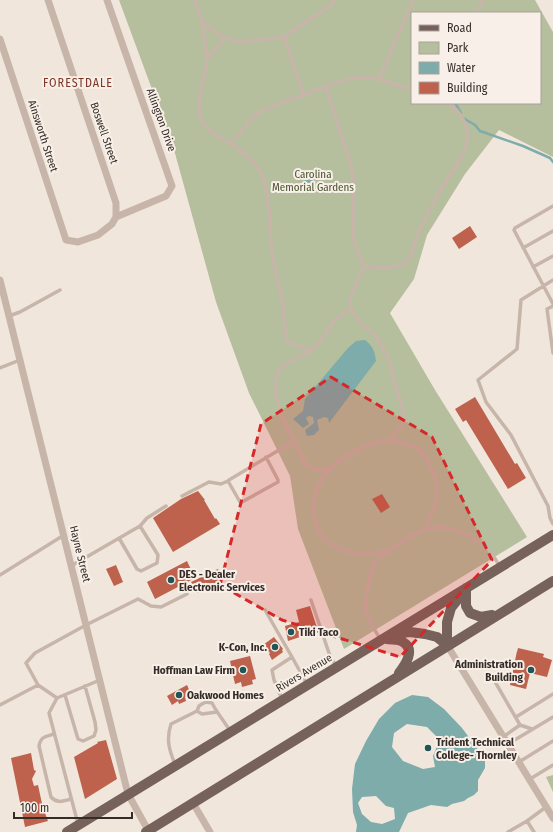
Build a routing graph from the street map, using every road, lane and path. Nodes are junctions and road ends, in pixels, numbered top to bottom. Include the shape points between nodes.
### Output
1 (48, 0) edge
2 (107, 0) edge
3 (195, 0) edge
4 (334, 0) edge
5 (413, 0) edge
6 (483, 0) edge
7 (477, 12) edge
8 (202, 22) junction
9 (284, 37) junction
10 (225, 38) junction
11 (0, 39) edge
12 (207, 59) junction
13 (380, 79) junction
14 (326, 87) junction
15 (411, 90) edge
16 (304, 95) junction
17 (449, 104) edge
18 (231, 144) junction
19 (553, 206) edge
20 (116, 217) junction
21 (553, 230) edge
22 (523, 248) junction
23 (553, 256) edge
24 (364, 266) junction
25 (533, 267) junction
26 (0, 280) edge
27 (553, 280) edge
28 (543, 286) junction
29 (60, 290) dead end
30 (553, 305) edge
31 (351, 309) junction
32 (9, 316) junction
33 (311, 350) junction
34 (553, 353) edge
35 (20, 360) junction
36 (0, 368) edge
37 (390, 440) junction
38 (294, 442) junction
39 (266, 458) junction
40 (329, 470) junction
41 (228, 481) junction
42 (182, 496) dead end
43 (166, 506) dead end
44 (553, 524) edge
45 (140, 526) junction
46 (426, 529) junction
47 (64, 535) junction
48 (553, 535) edge
49 (119, 538) junction
50 (388, 551) junction
51 (71, 566) junction
52 (500, 567) junction
53 (0, 575) edge
54 (552, 585) edge
55 (466, 588) junction
56 (187, 594) dead end
57 (311, 600) dead end
58 (265, 610) dead end
59 (501, 613) junction
60 (86, 624) junction
61 (384, 638) junction
62 (447, 645) junction
63 (292, 657) junction
64 (336, 667) junction
65 (397, 676) junction
66 (100, 680) junction
67 (494, 680) dead end
68 (38, 685) junction
69 (308, 685) junction
70 (85, 686) junction
71 (553, 694) edge
72 (65, 695) junction
73 (57, 698) junction
74 (283, 700) junction
75 (0, 705) edge
76 (197, 711) junction
77 (217, 712) junction
78 (516, 717) junction
79 (553, 717) edge
80 (520, 725) junction
81 (532, 730) junction
82 (231, 732) junction
83 (54, 734) junction
84 (503, 737) junction
85 (553, 741) edge
86 (508, 744) junction
87 (519, 762) junction
88 (176, 765) junction
89 (553, 766) edge
90 (530, 780) junction
91 (128, 794) junction
92 (71, 799) junction
93 (193, 803) junction
94 (546, 807) junction
95 (553, 818) edge
96 (527, 821) junction
97 (78, 825) junction
98 (147, 831) edge
99 (67, 832) edge
100 (210, 832) edge
101 (508, 832) edge
102 (534, 832) edge

1 - 20 street, Boswell Street via 116,203
2 - 20 street, Allington Drive via 172,186 166,196
3 - 8 lane
4 - 9 lane via 331,5
5 - 13 lane
6 - 7 lane
8 - 10 lane
8 - 12 lane
9 - 10 lane via 239,42
9 - 16 lane
10 - 12 lane
11 - 20 street, Ainsworth Street via 66,240 78,242 98,235 112,224
12 - 18 lane via 200,116 206,128
13 - 14 lane via 348,79
13 - 15 lane
14 - 16 lane
14 - 24 lane via 351,165 354,185 353,236
16 - 18 lane via 260,112
17 - 24 lane via 464,120 467,140 465,149 418,232 408,261 389,267
18 - 33 lane via 255,163 265,185 272,251 283,300 287,341
19 - 22 lane via 515,228
21 - 22 lane
22 - 25 lane
23 - 25 lane
24 - 31 lane via 350,298
25 - 28 lane
26 - 32 street, Hayne Street
27 - 28 lane
28 - 30 lane
28 - 44 lane via 521,300 517,349 478,380 486,402 511,434 548,506
29 - 32 lane
30 - 34 lane via 547,309
31 - 33 lane via 335,319 318,345
31 - 37 lane via 360,323 376,335 388,358 404,415 403,424
32 - 35 street, Hayne Street
33 - 38 lane via 287,363 276,377 280,413
35 - 36 lane
35 - 47 street, Hayne Street
37 - 40 lane via 352,453
37 - 46 lane via 418,448 435,474 436,503
38 - 39 lane
38 - 40 lane via 305,463 311,468
39 - 41 lane
39 - 41 lane via 278,482 240,502
40 - 50 lane via 320,482 313,505 320,532 328,542 346,552
41 - 42 lane via 221,484 209,482
43 - 45 lane via 147,518
45 - 49 lane
45 - 49 lane via 158,555 157,563 141,572
46 - 50 lane
46 - 52 lane via 450,528 468,536 487,548
47 - 51 street, Hayne Street
47 - 53 lane
48 - 52 main road, Rivers Avenue
49 - 51 lane
50 - 61 lane via 376,562 366,594 366,611
51 - 60 street, Hayne Street
52 - 55 main road, Rivers Avenue
54 - 59 main road
55 - 59 main road via 466,606 470,613 481,617
55 - 61 main road, Rivers Avenue
55 - 62 main road via 451,608 447,622
56 - 60 lane via 161,607 151,606 138,599
57 - 64 lane
58 - 63 lane
59 - 62 main road
60 - 66 street, Hayne Street
60 - 68 lane via 34,653 26,663
61 - 62 main road via 410,632 437,637
61 - 64 main road, Rivers Avenue
61 - 65 main road via 405,643 409,653
62 - 65 main road
62 - 84 street
63 - 69 lane
63 - 74 lane via 272,670
64 - 69 main road, Rivers Avenue
65 - 93 main road
66 - 70 lane
66 - 91 street, Hayne Street
67 - 78 lane
68 - 73 lane
68 - 75 lane
69 - 74 main road, Rivers Avenue
70 - 72 lane
70 - 72 lane via 95,722 94,736 78,739
71 - 78 lane
72 - 73 lane
73 - 83 lane via 49,713
74 - 82 main road, Rivers Avenue
76 - 77 lane via 202,714
76 - 77 lane via 199,706 210,702
76 - 88 lane via 171,724 168,732 170,751
77 - 82 lane
78 - 80 lane
79 - 81 lane
80 - 81 lane
80 - 84 lane
81 - 86 lane
82 - 88 main road, Rivers Avenue
83 - 92 lane
83 - 92 lane via 42,738 38,746 51,797 58,802
84 - 86 street
85 - 87 lane
86 - 87 street
87 - 90 street
88 - 91 main road, Rivers Avenue
89 - 90 lane
90 - 94 street
91 - 97 main road, Rivers Avenue
91 - 98 street, Hayne Street
92 - 97 lane
93 - 98 main road
93 - 100 street
94 - 95 street
94 - 96 lane
96 - 101 lane
96 - 102 lane
97 - 99 main road, Rivers Avenue

